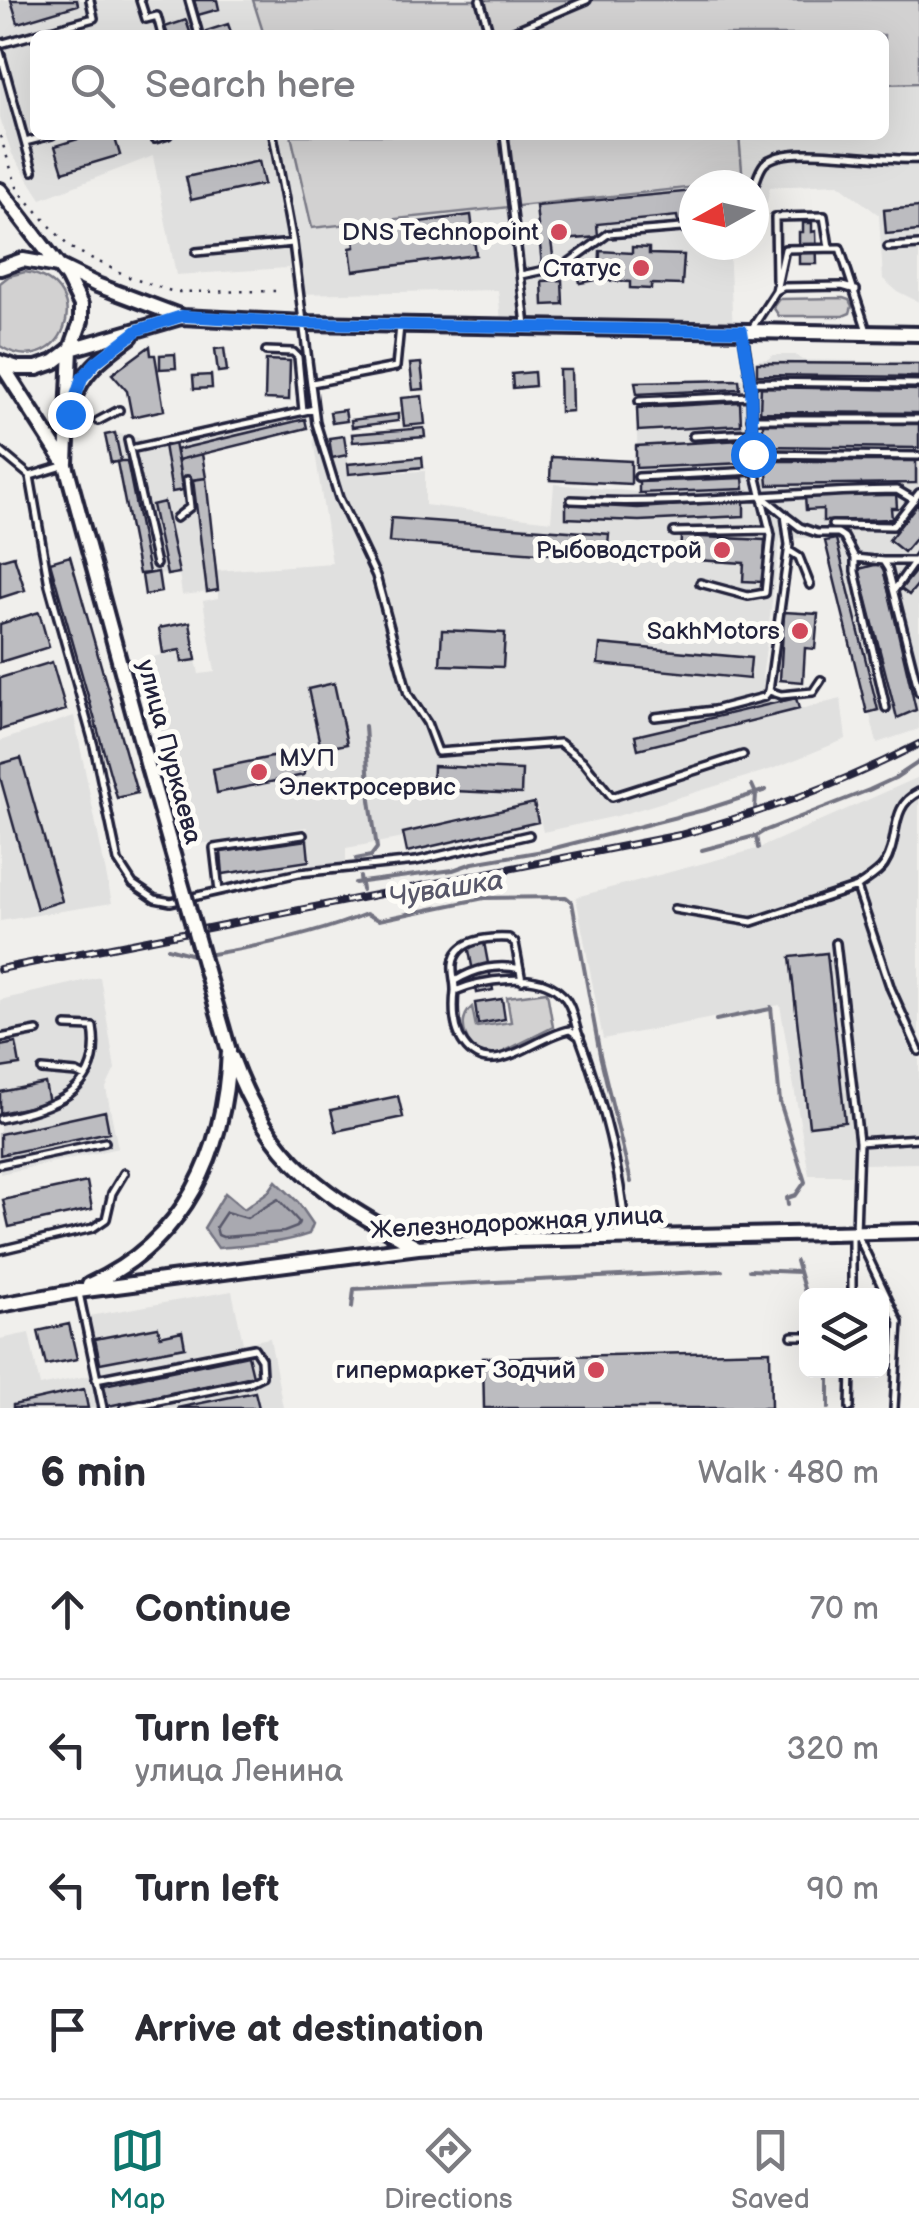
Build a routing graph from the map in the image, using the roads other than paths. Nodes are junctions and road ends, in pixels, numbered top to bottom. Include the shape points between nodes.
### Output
1 (90, 0) edge
2 (140, 0) edge
3 (188, 0) edge
4 (480, 0) edge
5 (587, 0) edge
6 (51, 30) edge
7 (160, 30) edge
8 (197, 30) edge
9 (489, 30) edge
10 (516, 30) edge
11 (30, 36) edge
12 (0, 44) edge
13 (1, 57) edge
14 (33, 140) edge
15 (274, 140) edge
16 (505, 140) edge
17 (25, 142) junction
18 (919, 159) edge
19 (761, 170) edge
20 (33, 171) dead end
21 (0, 190) edge
22 (679, 228) edge
23 (294, 243) junction
24 (919, 245) edge
25 (888, 247) dead end
26 (829, 248) junction
27 (196, 252) dead end
28 (58, 266) junction
29 (0, 268) edge
30 (522, 275) junction
31 (856, 290) junction
32 (776, 292) junction
33 (182, 316) junction
34 (305, 323) junction
35 (400, 325) junction
36 (526, 328) junction
37 (138, 330) junction
38 (746, 331) junction
39 (868, 334) junction
40 (919, 334) edge
41 (71, 349) junction
42 (266, 351) dead end
43 (0, 362) edge
44 (750, 382) junction
45 (312, 383) junction
46 (919, 384) edge
47 (750, 396) junction
48 (639, 401) dead end
49 (314, 408) junction
50 (119, 410) dead end
51 (303, 411) junction
52 (750, 419) junction
53 (919, 420) edge
54 (98, 421) dead end
55 (751, 434) junction
56 (694, 436) dead end
57 (67, 438) junction
58 (128, 440) dead end
59 (135, 448) dead end
60 (0, 451) edge
61 (753, 454) junction
62 (919, 456) edge
63 (66, 465) junction
64 (755, 471) junction
65 (30, 476) junction
66 (638, 477) dead end
67 (188, 480) dead end
68 (919, 494) edge
69 (759, 495) junction
70 (571, 500) dead end
71 (914, 500) junction
72 (784, 515) junction
73 (176, 518) dead end
74 (832, 525) dead end
75 (770, 530) junction
76 (674, 532) dead end
77 (788, 550) junction
78 (856, 558) junction
79 (916, 558) edge
80 (883, 561) junction
81 (156, 564) dead end
82 (700, 583) dead end
83 (810, 585) dead end
84 (894, 591) junction
85 (821, 680) dead end
86 (769, 691) junction
87 (919, 692) edge
88 (886, 708) dead end
89 (655, 717) dead end
90 (744, 755) dead end
91 (919, 792) edge
92 (303, 836) dead end
93 (529, 836) dead end
94 (857, 886) junction
95 (219, 891) junction
96 (674, 909) dead end
97 (836, 943) dead end
98 (520, 969) junction
99 (455, 981) junction
100 (522, 981) junction
101 (455, 991) junction
102 (66, 1026) dead end
103 (38, 1031) dead end
104 (580, 1037) junction
105 (0, 1038) edge
106 (229, 1051) junction
107 (919, 1051) edge
108 (42, 1070) dead end
109 (85, 1077) junction
110 (0, 1119) edge
111 (919, 1138) edge
112 (105, 1142) dead end
113 (859, 1142) junction
114 (0, 1164) edge
115 (124, 1174) dead end
116 (919, 1231) edge
117 (854, 1233) junction
118 (626, 1238) junction
119 (418, 1247) junction
120 (0, 1250) edge
121 (852, 1288) edge
122 (78, 1290) junction
123 (1, 1300) edge
124 (792, 1336) dead end
125 (799, 1336) edge
126 (851, 1378) edge
127 (96, 1380) junction
128 (102, 1408) edge
129 (124, 1408) edge
130 (850, 1408) edge
131 (894, 1408) edge

1 - 6 lane via 94,18
2 - 7 lane via 146,20 156,16
3 - 8 lane
4 - 9 lane
5 - 10 lane
11 - 12 lane
13 - 17 lane
14 - 17 lane
15 - 23 lane
16 - 30 lane
17 - 20 lane
18 - 19 lane via 847,153 777,158
21 - 28 main road
22 - 30 lane via 608,234 564,266
23 - 27 lane
23 - 34 lane
24 - 25 lane
26 - 31 lane via 840,248
26 - 32 lane via 785,248
26 - 32 lane via 824,216 775,217
28 - 29 main road via 23,260
28 - 33 main road
28 - 41 main road via 81,306
30 - 36 lane
31 - 32 lane
31 - 39 lane
32 - 38 lane
33 - 34 main road
33 - 37 main road
34 - 35 main road
34 - 45 lane
35 - 36 main road
35 - 45 lane via 396,367
36 - 38 main road
37 - 41 main road
37 - 57 main road via 82,378
38 - 39 main road
38 - 44 lane
39 - 40 main road
41 - 43 main road via 37,368
41 - 57 main road
42 - 51 lane via 298,357
43 - 63 main road
44 - 46 lane
44 - 47 lane
45 - 49 lane
47 - 48 lane
47 - 52 lane
49 - 51 lane
49 - 90 lane via 340,498 376,576 408,694 438,752 560,743 612,797
50 - 54 lane
51 - 59 lane
52 - 53 lane
52 - 55 lane
55 - 56 lane
55 - 61 lane
57 - 63 main road
58 - 81 lane
60 - 65 lane
61 - 62 lane
61 - 64 lane
63 - 65 lane
63 - 106 main road, улица Пуркаева, bridge
64 - 66 lane
64 - 69 lane
65 - 95 lane via 49,585 118,861 155,899
67 - 73 lane via 190,507
68 - 71 lane
69 - 70 lane via 638,504
69 - 71 lane via 896,490
69 - 72 lane
69 - 75 lane
71 - 74 lane via 893,526
72 - 77 lane
72 - 78 lane via 817,533 838,533
75 - 76 lane
75 - 82 lane via 765,593 748,596
77 - 83 lane via 799,558
77 - 86 lane
78 - 80 lane
78 - 88 lane
79 - 80 lane
79 - 84 lane
80 - 84 lane
84 - 87 lane
85 - 86 lane via 813,692
86 - 89 lane via 714,710
91 - 94 lane via 900,810 882,868
92 - 95 lane via 216,844
93 - 95 lane
94 - 96 lane via 752,922
94 - 107 lane
97 - 113 lane
98 - 99 lane via 471,971
98 - 99 lane via 515,942 492,938 458,951
98 - 100 lane
99 - 101 lane
100 - 101 lane
100 - 104 lane via 560,992
101 - 104 lane via 459,1037 475,1056 494,1061 556,1032
102 - 109 lane via 93,1028 96,1050
103 - 105 lane
104 - 118 lane via 597,1084
106 - 119 main road via 264,1128 290,1161 320,1190
106 - 122 main road via 220,1132 185,1205 160,1237 108,1277
108 - 109 lane
109 - 110 lane via 56,1104
111 - 113 lane
112 - 114 lane
113 - 117 lane
115 - 120 lane via 106,1220 93,1228
116 - 117 main road, Железнодорожная улица
117 - 118 main road, Железнодорожная улица
117 - 121 lane
117 - 131 lane via 899,1322
118 - 119 main road, Железнодорожная улица
119 - 122 main road, Железнодорожная улица
122 - 123 main road, Железнодорожная улица
122 - 127 lane
124 - 125 lane
126 - 130 lane
127 - 128 lane
127 - 129 lane via 254,1348 261,1359 262,1376 250,1382

